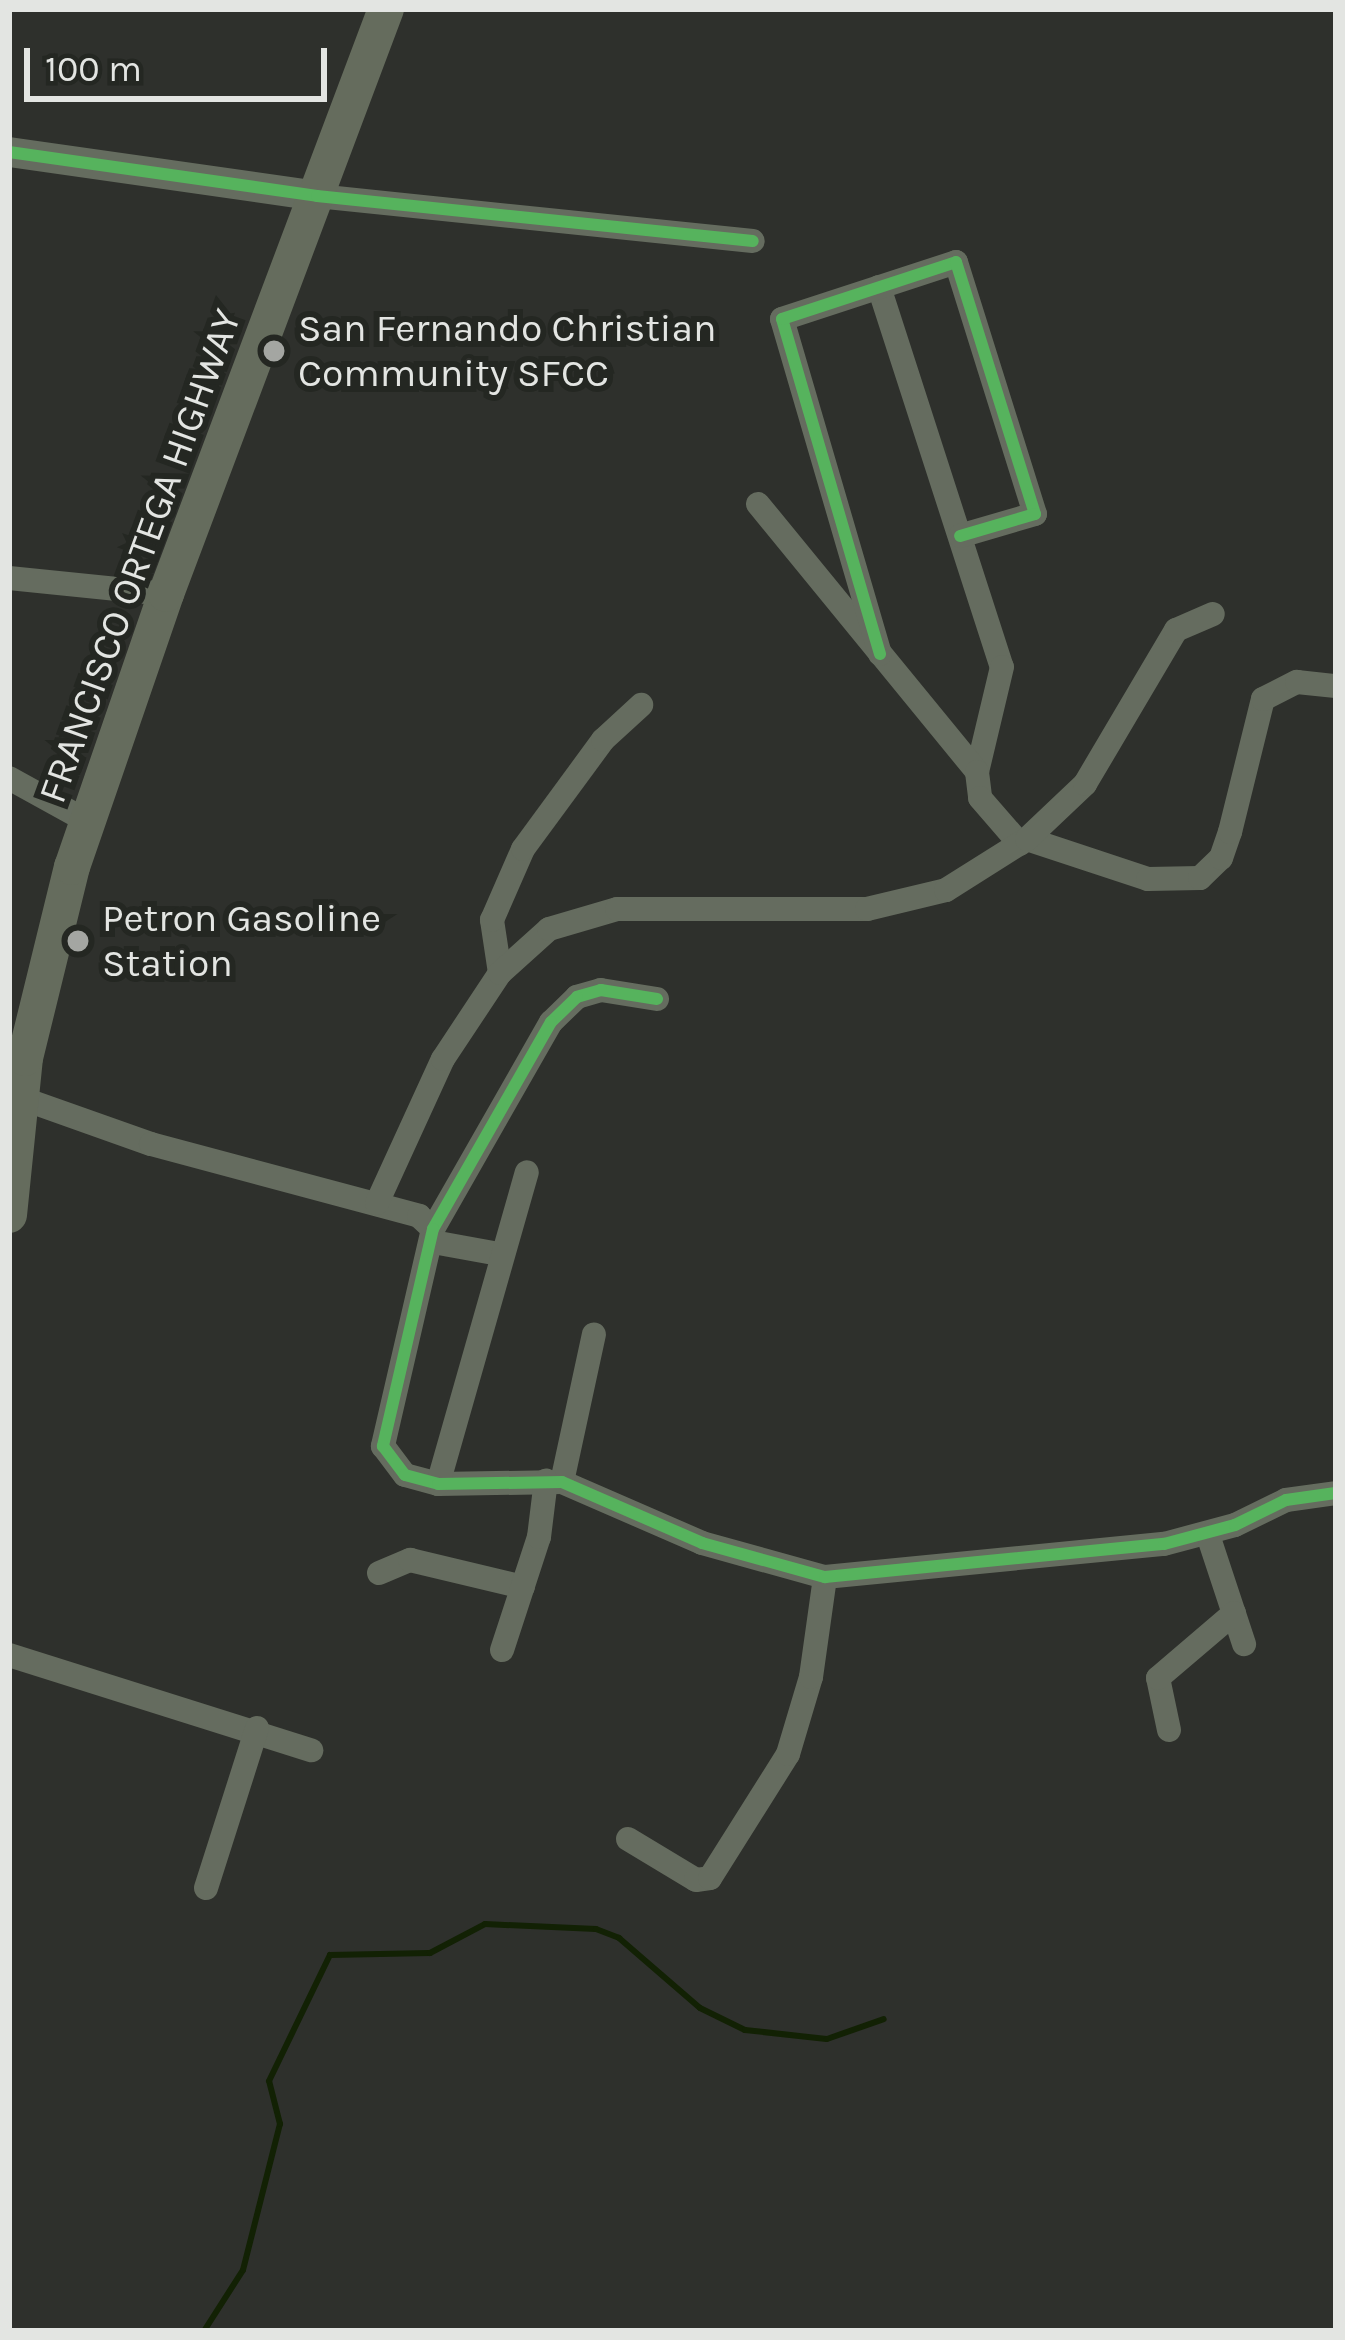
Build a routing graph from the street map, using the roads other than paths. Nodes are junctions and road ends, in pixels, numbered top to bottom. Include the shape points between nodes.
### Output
1 (386, 9) edge
2 (9, 152) edge
3 (317, 196) junction
4 (753, 241) dead end
5 (879, 287) junction
6 (758, 504) dead end
7 (960, 536) junction
8 (9, 578) edge
9 (166, 594) junction
10 (1213, 614) dead end
11 (880, 654) junction
12 (1336, 686) edge
13 (641, 705) dead end
14 (977, 772) junction
15 (9, 778) edge
16 (87, 821) junction
17 (1024, 842) junction
18 (500, 973) junction
19 (657, 999) dead end
20 (17, 1050) edge
21 (21, 1098) junction
22 (527, 1172) dead end
23 (377, 1203) junction
24 (9, 1215) edge
25 (433, 1236) junction
26 (499, 1254) junction
27 (594, 1334) dead end
28 (554, 1481) junction
29 (438, 1484) junction
30 (1336, 1493) edge
31 (1208, 1535) junction
32 (379, 1573) dead end
33 (826, 1577) junction
34 (523, 1587) junction
35 (1234, 1613) junction
36 (1244, 1643) dead end
37 (502, 1650) dead end
38 (9, 1655) edge
39 (257, 1728) junction
40 (1169, 1730) dead end
41 (311, 1750) dead end
42 (628, 1839) dead end
43 (206, 1888) dead end

1 - 3 main road, FRANCISCO ORTEGA HIGHWAY
2 - 3 street
3 - 4 street
3 - 9 main road, FRANCISCO ORTEGA HIGHWAY
5 - 7 street
5 - 7 street via 956,262 1035,514
5 - 11 street via 782,319
6 - 11 street
7 - 14 street via 1003,667
8 - 9 street
9 - 16 main road, FRANCISCO ORTEGA HIGHWAY
10 - 17 street via 1176,630 1085,784
11 - 14 street
12 - 17 street via 1297,682 1263,699 1226,845 1200,878 1148,879
13 - 18 street via 603,740 523,849 492,920
14 - 17 street via 980,798
15 - 16 street
16 - 20 main road, FRANCISCO ORTEGA HIGHWAY
17 - 18 street via 946,890 867,909 617,909 550,929
18 - 23 street via 443,1059
19 - 25 street via 602,990 577,997 551,1022
20 - 21 main road, FRANCISCO ORTEGA HIGHWAY
21 - 23 street via 151,1144
21 - 24 main road, FRANCISCO ORTEGA HIGHWAY
22 - 26 street
23 - 25 street via 418,1216
25 - 26 street
25 - 29 street via 383,1446 405,1475
26 - 29 street
27 - 28 street
28 - 29 street
28 - 33 street via 702,1543
28 - 34 street
30 - 31 street via 1286,1500
31 - 33 street
31 - 35 street
32 - 34 street via 410,1560
33 - 42 street via 811,1677 788,1754 710,1878 696,1880
34 - 37 street
35 - 36 street
35 - 40 street via 1158,1678
38 - 39 street
39 - 41 street
39 - 43 street

